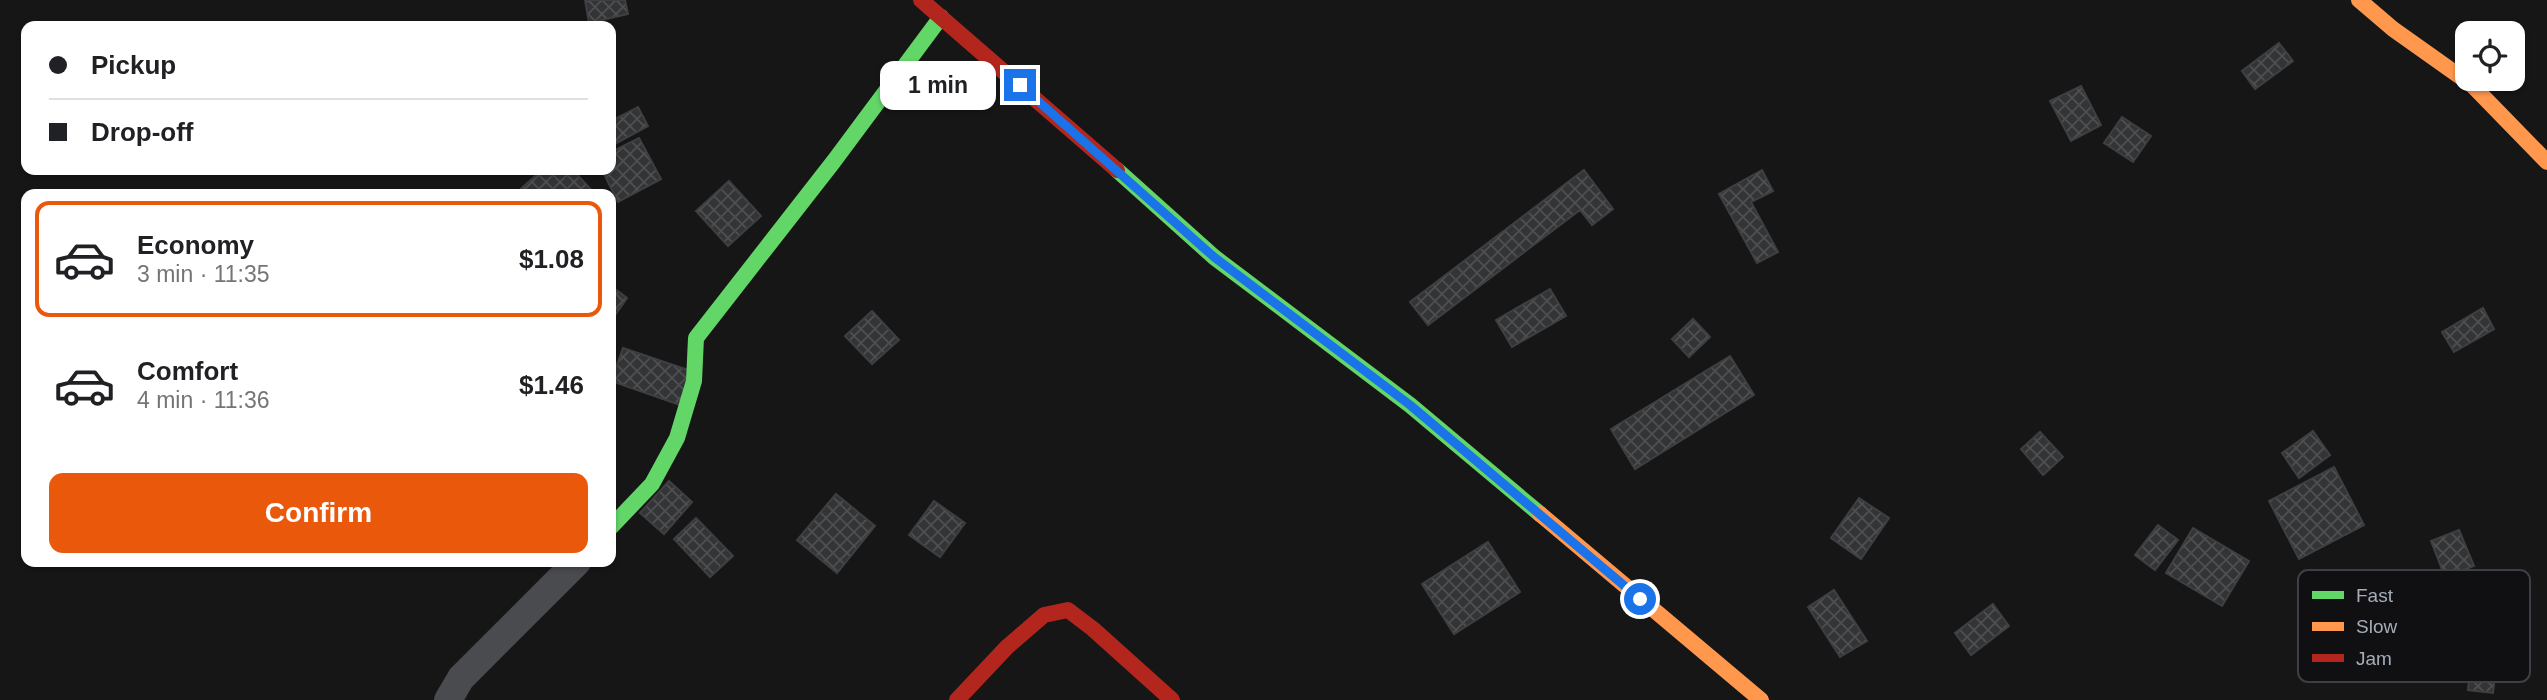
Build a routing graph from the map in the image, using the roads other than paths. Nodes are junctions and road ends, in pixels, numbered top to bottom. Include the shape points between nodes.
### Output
1 (921, 0) edge
2 (2359, 0) edge
3 (941, 18) junction
4 (2547, 162) edge
5 (616, 522) edge
6 (572, 567) edge
7 (448, 700) edge
8 (957, 700) edge
9 (1172, 700) edge
10 (1761, 700) edge

1 - 3 street
2 - 4 street via 2472,85
3 - 5 street via 696,338 694,381 677,438 652,484
3 - 10 street via 1214,257 1410,405
6 - 7 street via 461,678
8 - 9 street via 1044,615 1068,610

